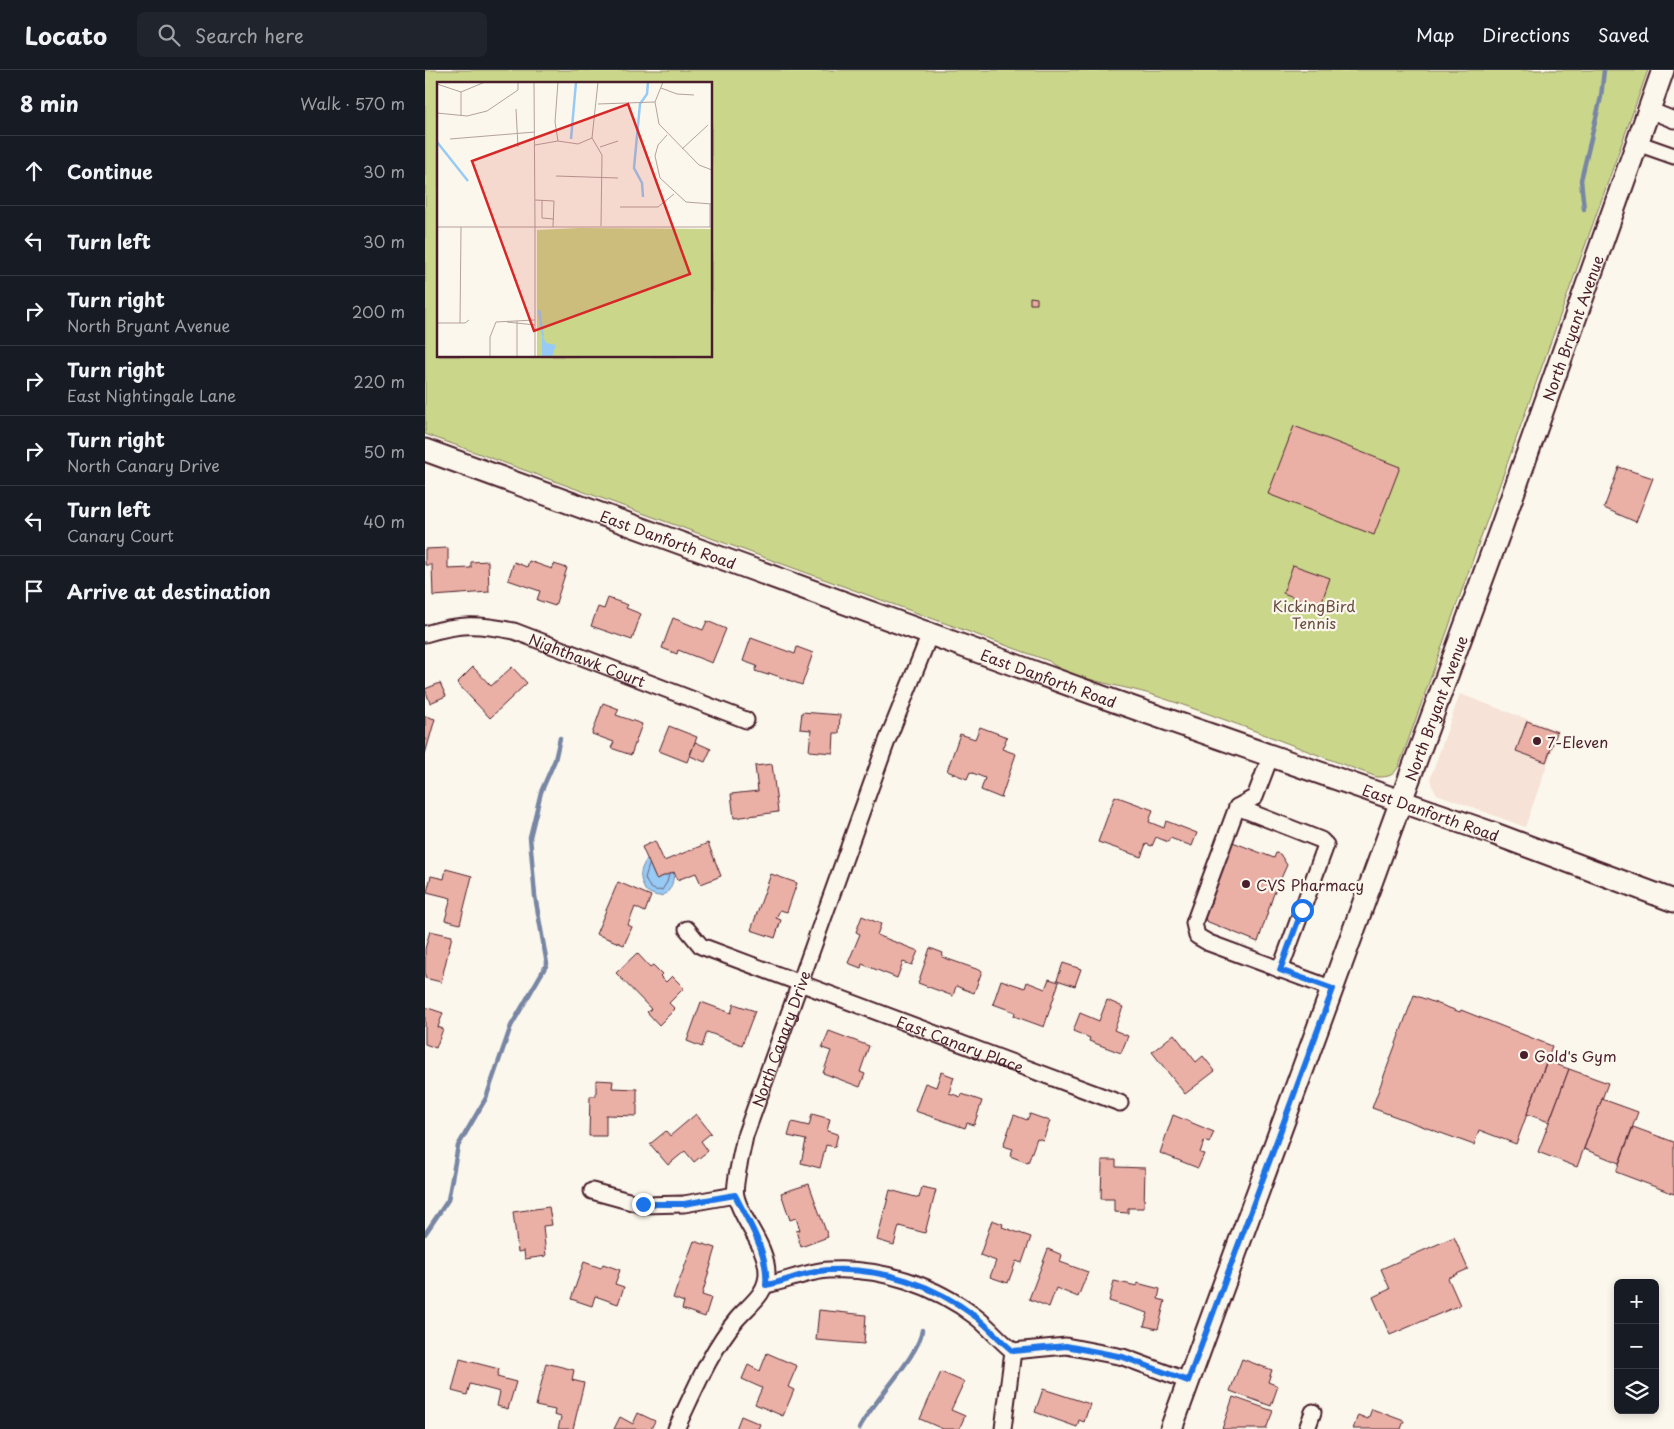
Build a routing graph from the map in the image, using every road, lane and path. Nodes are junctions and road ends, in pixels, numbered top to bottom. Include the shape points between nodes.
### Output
1 (1663, 70) edge
2 (1649, 110) junction
3 (1674, 120) edge
4 (1637, 143) junction
5 (1674, 156) edge
6 (425, 450) edge
7 (425, 634) edge
8 (930, 634) junction
9 (746, 720) dead end
10 (1271, 755) junction
11 (1402, 802) junction
12 (1237, 807) junction
13 (1674, 901) edge
14 (687, 929) dead end
15 (1280, 970) junction
16 (801, 983) junction
17 (1333, 989) junction
18 (1120, 1103) dead end
19 (592, 1191) dead end
20 (735, 1195) junction
21 (766, 1285) junction
22 (1013, 1351) junction
23 (1188, 1381) junction
24 (1313, 1412) dead end
25 (677, 1429) edge
26 (1003, 1429) edge
27 (1171, 1429) edge
28 (1307, 1429) edge

1 - 2 street, North Bryant Avenue
2 - 3 street
2 - 4 street, North Bryant Avenue
4 - 5 street
4 - 11 street, North Bryant Avenue
6 - 8 street, East Danforth Road
7 - 9 street, Nighthawk Court via 450,626 481,624 514,631
8 - 10 street, East Danforth Road
8 - 16 street, North Canary Drive via 883,750
10 - 11 street, East Danforth Road
10 - 12 street via 1255,798
11 - 13 street, East Danforth Road
11 - 17 street, North Bryant Avenue
12 - 15 street via 1194,923 1197,936
12 - 15 street via 1326,844
14 - 16 street, East Canary Place via 701,946
15 - 17 street
16 - 18 street, East Canary Place
16 - 20 street, North Canary Drive via 745,1136
17 - 23 street, North Bryant Avenue
19 - 20 street via 643,1204 684,1204
20 - 21 street via 764,1257
21 - 22 street via 827,1270 886,1274 947,1298 977,1318
21 - 25 street via 718,1346
22 - 23 street via 1066,1346 1123,1357
22 - 26 street
23 - 27 street, North Bryant Avenue
24 - 28 street

